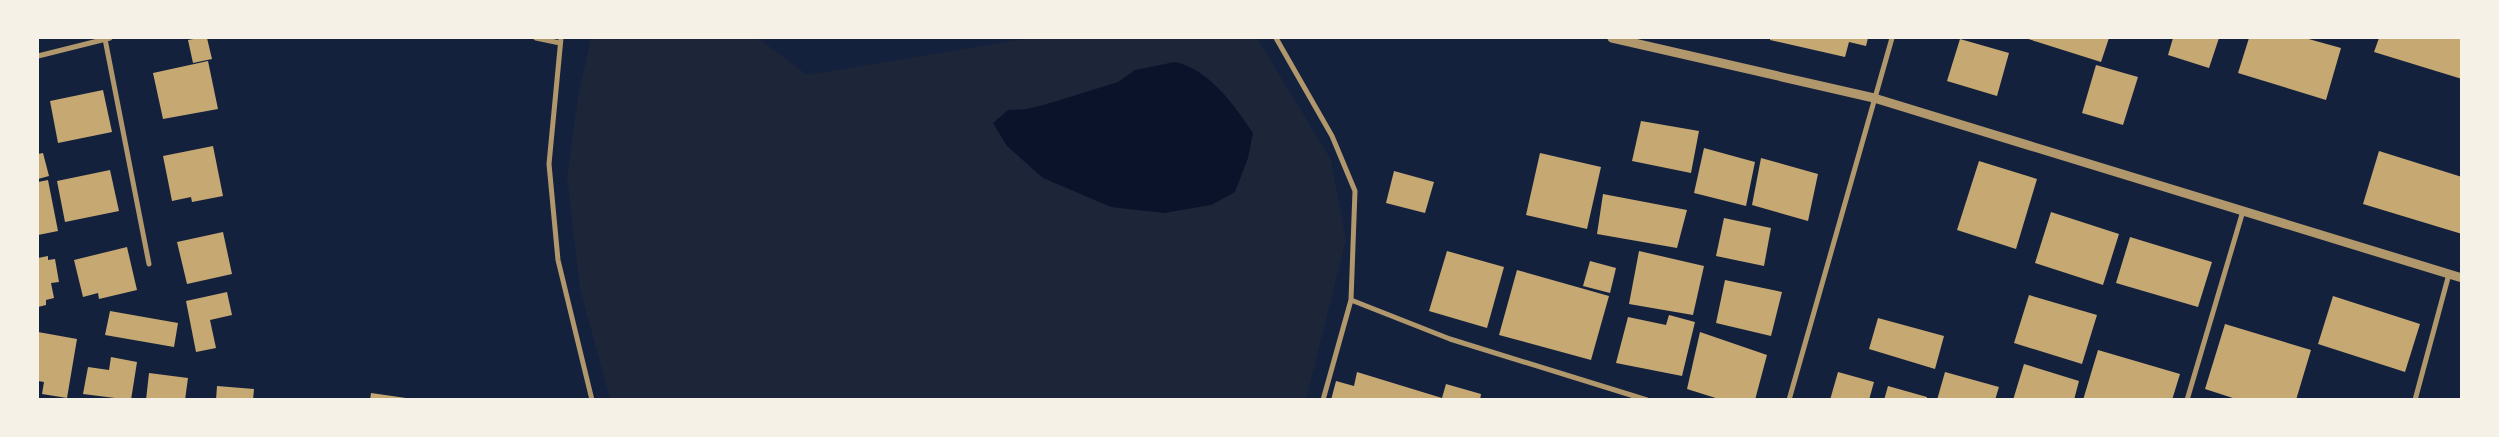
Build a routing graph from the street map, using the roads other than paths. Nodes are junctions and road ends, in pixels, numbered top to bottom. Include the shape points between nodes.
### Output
1 (107, 38) edge
2 (536, 38) edge
3 (1276, 38) edge
4 (1612, 38) edge
5 (1892, 38) edge
6 (87, 40) edge
7 (560, 40) edge
8 (38, 56) edge
9 (1874, 98) junction
10 (2243, 211) junction
11 (149, 264) dead end
12 (2449, 274) junction
13 (2462, 278) edge
14 (1351, 300) junction
15 (592, 400) edge
16 (1323, 400) edge
17 (1647, 400) edge
18 (1789, 400) edge
19 (2187, 400) edge
20 (2415, 400) edge

1 - 6 street
1 - 11 street
2 - 7 street
3 - 14 street via 1332,136 1355,191
4 - 9 street
5 - 9 street
6 - 8 street
7 - 15 street via 549,164 558,260
9 - 10 street
9 - 18 street
10 - 12 street
10 - 19 street
12 - 13 street
12 - 20 street
14 - 16 street
14 - 17 street via 1450,339

